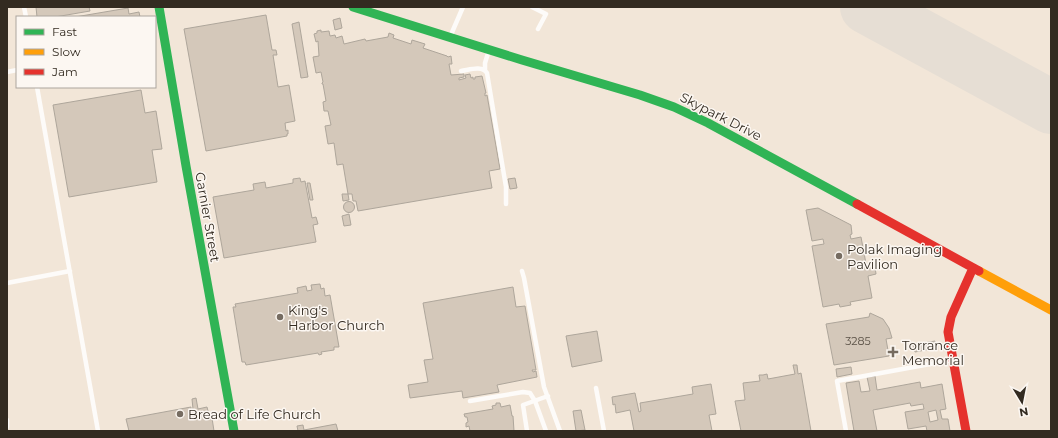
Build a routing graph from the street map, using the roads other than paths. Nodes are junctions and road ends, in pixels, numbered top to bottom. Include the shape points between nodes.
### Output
1 (159, 7) edge
2 (353, 7) edge
3 (463, 7) edge
4 (532, 7) edge
5 (538, 29) dead end
6 (450, 37) junction
7 (489, 49) junction
8 (485, 70) junction
9 (461, 72) dead end
10 (37, 88) edge
11 (506, 204) dead end
12 (973, 268) junction
13 (70, 271) junction
14 (522, 271) dead end
15 (7, 283) edge
16 (1051, 310) edge
17 (953, 360) junction
18 (596, 388) dead end
19 (548, 396) junction
20 (470, 401) dead end
21 (535, 401) junction
22 (7, 420) edge
23 (7, 427) edge
24 (98, 431) edge
25 (234, 431) edge
26 (527, 431) edge
27 (546, 431) edge
28 (560, 431) edge
29 (604, 431) edge
30 (846, 431) edge
31 (966, 431) edge

1 - 25 main road, Garnier Street
2 - 6 main road, Skypark Drive
3 - 6 lane
4 - 5 lane via 546,14
6 - 7 main road, Skypark Drive
7 - 8 lane
7 - 12 main road, Skypark Drive via 640,94 708,122
8 - 9 lane via 481,68
8 - 11 lane via 506,187
10 - 13 lane
12 - 16 main road, Skypark Drive
12 - 17 main road via 951,317 948,332
13 - 15 lane
13 - 24 lane
14 - 19 lane via 544,387
17 - 30 lane via 837,381
17 - 31 main road
18 - 29 lane
19 - 21 lane
19 - 28 lane
20 - 21 lane via 523,392 530,393
21 - 26 lane via 523,405
21 - 27 lane
22 - 23 lane

